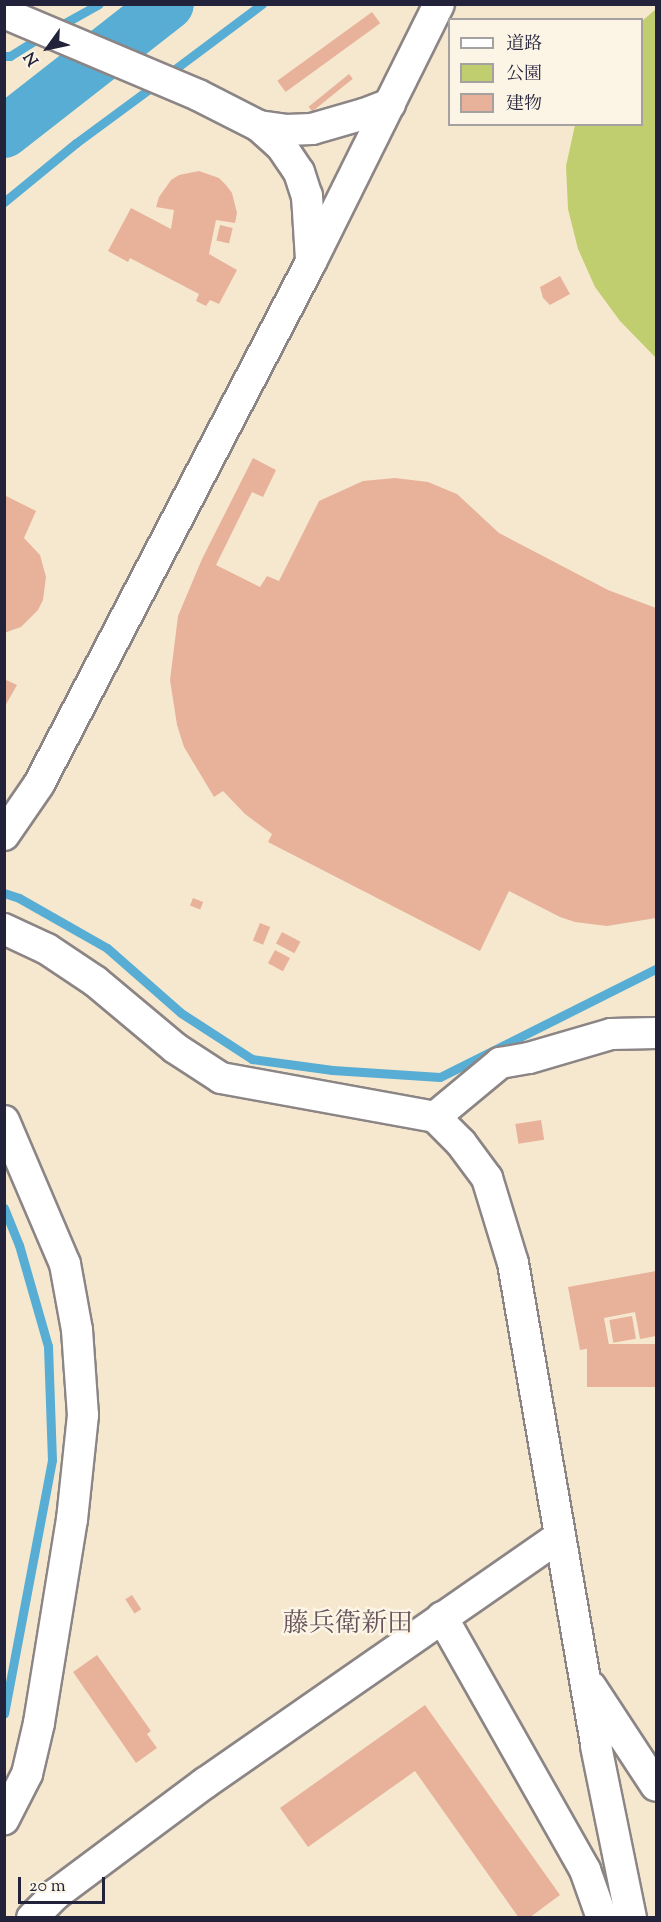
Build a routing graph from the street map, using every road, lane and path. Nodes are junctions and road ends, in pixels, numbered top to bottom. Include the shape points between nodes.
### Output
1 (438, 4) edge
2 (4, 14) edge
3 (390, 104) junction
4 (259, 126) junction
5 (311, 262) junction
6 (4, 836) edge
7 (4, 929) edge
8 (657, 1033) edge
9 (442, 1111) junction
10 (4, 1121) edge
11 (560, 1536) junction
12 (442, 1617) junction
13 (586, 1679) junction
14 (657, 1786) edge
15 (4, 1819) edge
16 (32, 1917) edge
17 (602, 1917) edge
18 (631, 1917) edge

1 - 3 street
2 - 4 street via 198,94
3 - 4 street via 312,129
3 - 5 street
4 - 5 street via 282,147 299,171 307,196
5 - 6 street via 39,784
7 - 9 street via 47,949 95,981 175,1048 221,1078
8 - 9 street via 611,1034 500,1063
9 - 11 street via 487,1178 513,1263
10 - 15 street via 65,1264 77,1330 83,1415 72,1519 39,1723 27,1774
11 - 12 street
11 - 13 street
12 - 16 street via 205,1783 56,1893
12 - 17 street via 585,1870
13 - 14 street
13 - 18 street

